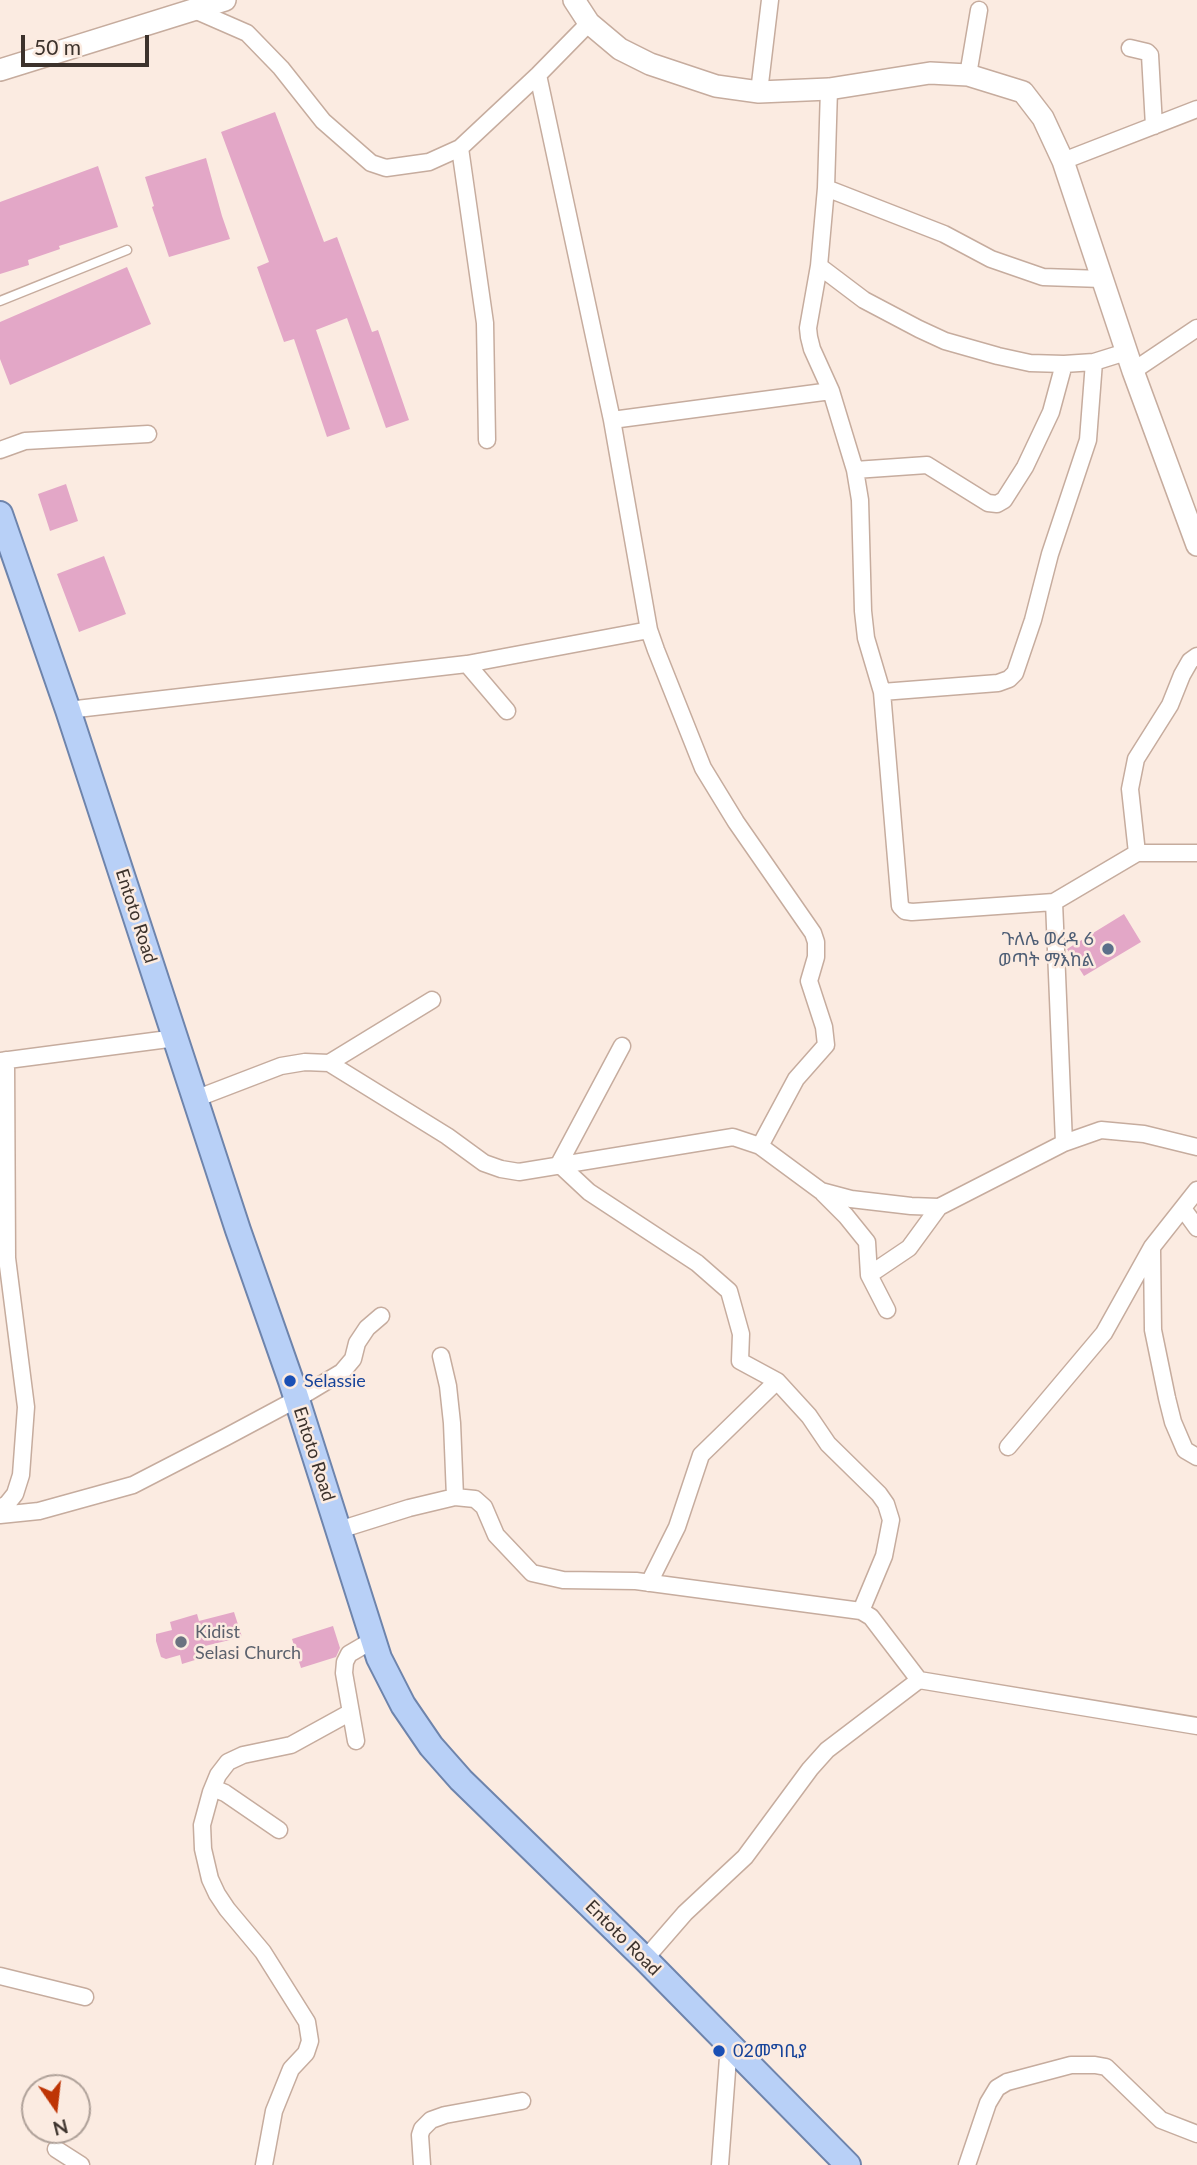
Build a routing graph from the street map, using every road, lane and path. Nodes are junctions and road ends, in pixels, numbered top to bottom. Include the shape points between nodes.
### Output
1 (225, 0) edge
2 (574, 0) edge
3 (769, 0) edge
4 (192, 9) junction
5 (979, 10) dead end
6 (589, 23) junction
7 (1130, 48) dead end
8 (0, 70) edge
9 (538, 75) junction
10 (968, 75) junction
11 (829, 89) junction
12 (759, 92) junction
13 (1197, 109) edge
14 (1154, 126) junction
15 (460, 148) junction
16 (1063, 160) junction
17 (826, 188) junction
18 (127, 250) dead end
19 (820, 266) junction
20 (1102, 279) junction
21 (0, 301) edge
22 (1197, 328) edge
23 (1129, 361) junction
24 (1094, 362) junction
25 (1064, 364) junction
26 (831, 391) junction
27 (612, 420) junction
28 (148, 434) dead end
29 (487, 440) dead end
30 (0, 450) edge
31 (855, 470) junction
32 (0, 514) edge
33 (1197, 545) edge
34 (649, 630) junction
35 (1197, 656) edge
36 (467, 664) junction
37 (882, 692) junction
38 (68, 710) junction
39 (507, 711) dead end
40 (1137, 853) junction
41 (1197, 853) edge
42 (1054, 902) junction
43 (432, 1000) dead end
44 (176, 1038) junction
45 (622, 1046) dead end
46 (3, 1061) edge
47 (329, 1063) junction
48 (195, 1099) junction
49 (1064, 1143) junction
50 (760, 1146) junction
51 (1197, 1147) edge
52 (559, 1164) junction
53 (1197, 1190) edge
54 (821, 1191) junction
55 (939, 1206) junction
56 (1184, 1210) junction
57 (1197, 1228) edge
58 (1152, 1247) junction
59 (869, 1275) junction
60 (887, 1310) dead end
61 (381, 1316) dead end
62 (442, 1356) dead end
63 (777, 1381) junction
64 (297, 1399) junction
65 (1008, 1447) dead end
66 (1197, 1457) edge
67 (455, 1497) junction
68 (0, 1508) edge
69 (0, 1515) edge
70 (339, 1530) junction
71 (649, 1583) junction
72 (861, 1611) junction
73 (373, 1640) junction
74 (919, 1680) junction
75 (351, 1712) junction
76 (1197, 1726) edge
77 (356, 1741) dead end
78 (213, 1788) junction
79 (279, 1830) dead end
80 (645, 1959) junction
81 (0, 1976) edge
82 (85, 1997) dead end
83 (729, 2044) junction
84 (523, 2101) dead end
85 (1197, 2134) edge
86 (56, 2149) dead end
87 (81, 2165) edge
88 (264, 2165) edge
89 (422, 2165) edge
90 (720, 2165) edge
91 (848, 2165) edge
92 (967, 2165) edge

1 - 4 street
2 - 6 street
3 - 12 street
4 - 8 street
4 - 15 street via 247,33 323,121 370,163 402,167 429,162
5 - 10 street
6 - 9 street
6 - 12 street via 620,49 650,64 716,86
7 - 14 street via 1150,55
9 - 15 street
9 - 27 street
10 - 11 street via 914,74
10 - 16 street via 1023,92 1043,118
11 - 12 street
11 - 17 street
13 - 14 street
14 - 16 street
15 - 29 street via 485,323
16 - 20 street
17 - 19 street
17 - 20 street via 1043,277
18 - 21 lane
19 - 25 street via 864,300 945,341 1019,360
19 - 26 street via 808,328
20 - 23 street
22 - 23 street
23 - 24 street
23 - 33 street
24 - 25 street
24 - 37 street via 1088,440 1015,673 998,683
25 - 31 street via 1051,412 1025,467 997,504 927,466
26 - 27 street
26 - 31 street
27 - 34 street
28 - 30 street via 26,441
31 - 37 street via 866,638
32 - 38 main road, Entoto Road
34 - 36 street
34 - 50 street via 703,768 816,942 809,981 826,1045 796,1079
35 - 40 street via 1190,660 1164,716 1136,759 1130,789
36 - 38 street
36 - 39 street
37 - 42 street via 900,906 912,912
38 - 44 main road, Entoto Road
40 - 41 street
40 - 42 street
42 - 49 street
43 - 47 street
44 - 46 street
44 - 48 main road, Entoto Road
45 - 52 street
46 - 68 street via 7,1258 26,1407 21,1475 15,1494
47 - 48 street via 281,1066
47 - 52 street via 484,1163 519,1172
48 - 64 main road, Entoto Road
49 - 51 street via 1101,1130 1144,1134
49 - 55 street
50 - 52 street via 733,1137
50 - 54 street
52 - 63 street via 589,1192 697,1262 729,1291 741,1334 740,1361
53 - 56 street
54 - 55 street via 851,1199
54 - 59 street via 867,1242
55 - 59 street via 909,1248
56 - 57 street
56 - 58 street
58 - 65 street via 1104,1333
58 - 66 street via 1153,1330 1173,1422 1185,1450
59 - 60 street
61 - 64 street via 357,1343 349,1366
62 - 67 street via 452,1423
63 - 71 street via 701,1455 677,1527
63 - 72 street via 828,1444 886,1504 891,1520 884,1556
64 - 69 street via 132,1485 39,1511
64 - 70 main road, Entoto Road
67 - 70 street
67 - 71 street via 475,1499 484,1507 496,1535 532,1573 563,1580
70 - 73 main road, Entoto Road
71 - 72 street
72 - 74 street via 871,1617
73 - 75 street via 349,1654 345,1662
73 - 80 main road, Entoto Road via 403,1705 431,1746
74 - 76 street
74 - 80 street via 827,1750 745,1857 685,1913
75 - 77 street
75 - 78 street via 291,1745 228,1762
78 - 79 street
78 - 88 street via 201,1836 211,1879 227,1909 293,1999 307,2022 310,2040 306,2053 291,2069 274,2111
80 - 83 main road, Entoto Road
81 - 82 street
83 - 90 street
83 - 91 main road, Entoto Road
84 - 89 street via 431,2120 420,2135
85 - 92 street via 1161,2120 1106,2067 1071,2065 997,2088
86 - 87 street

